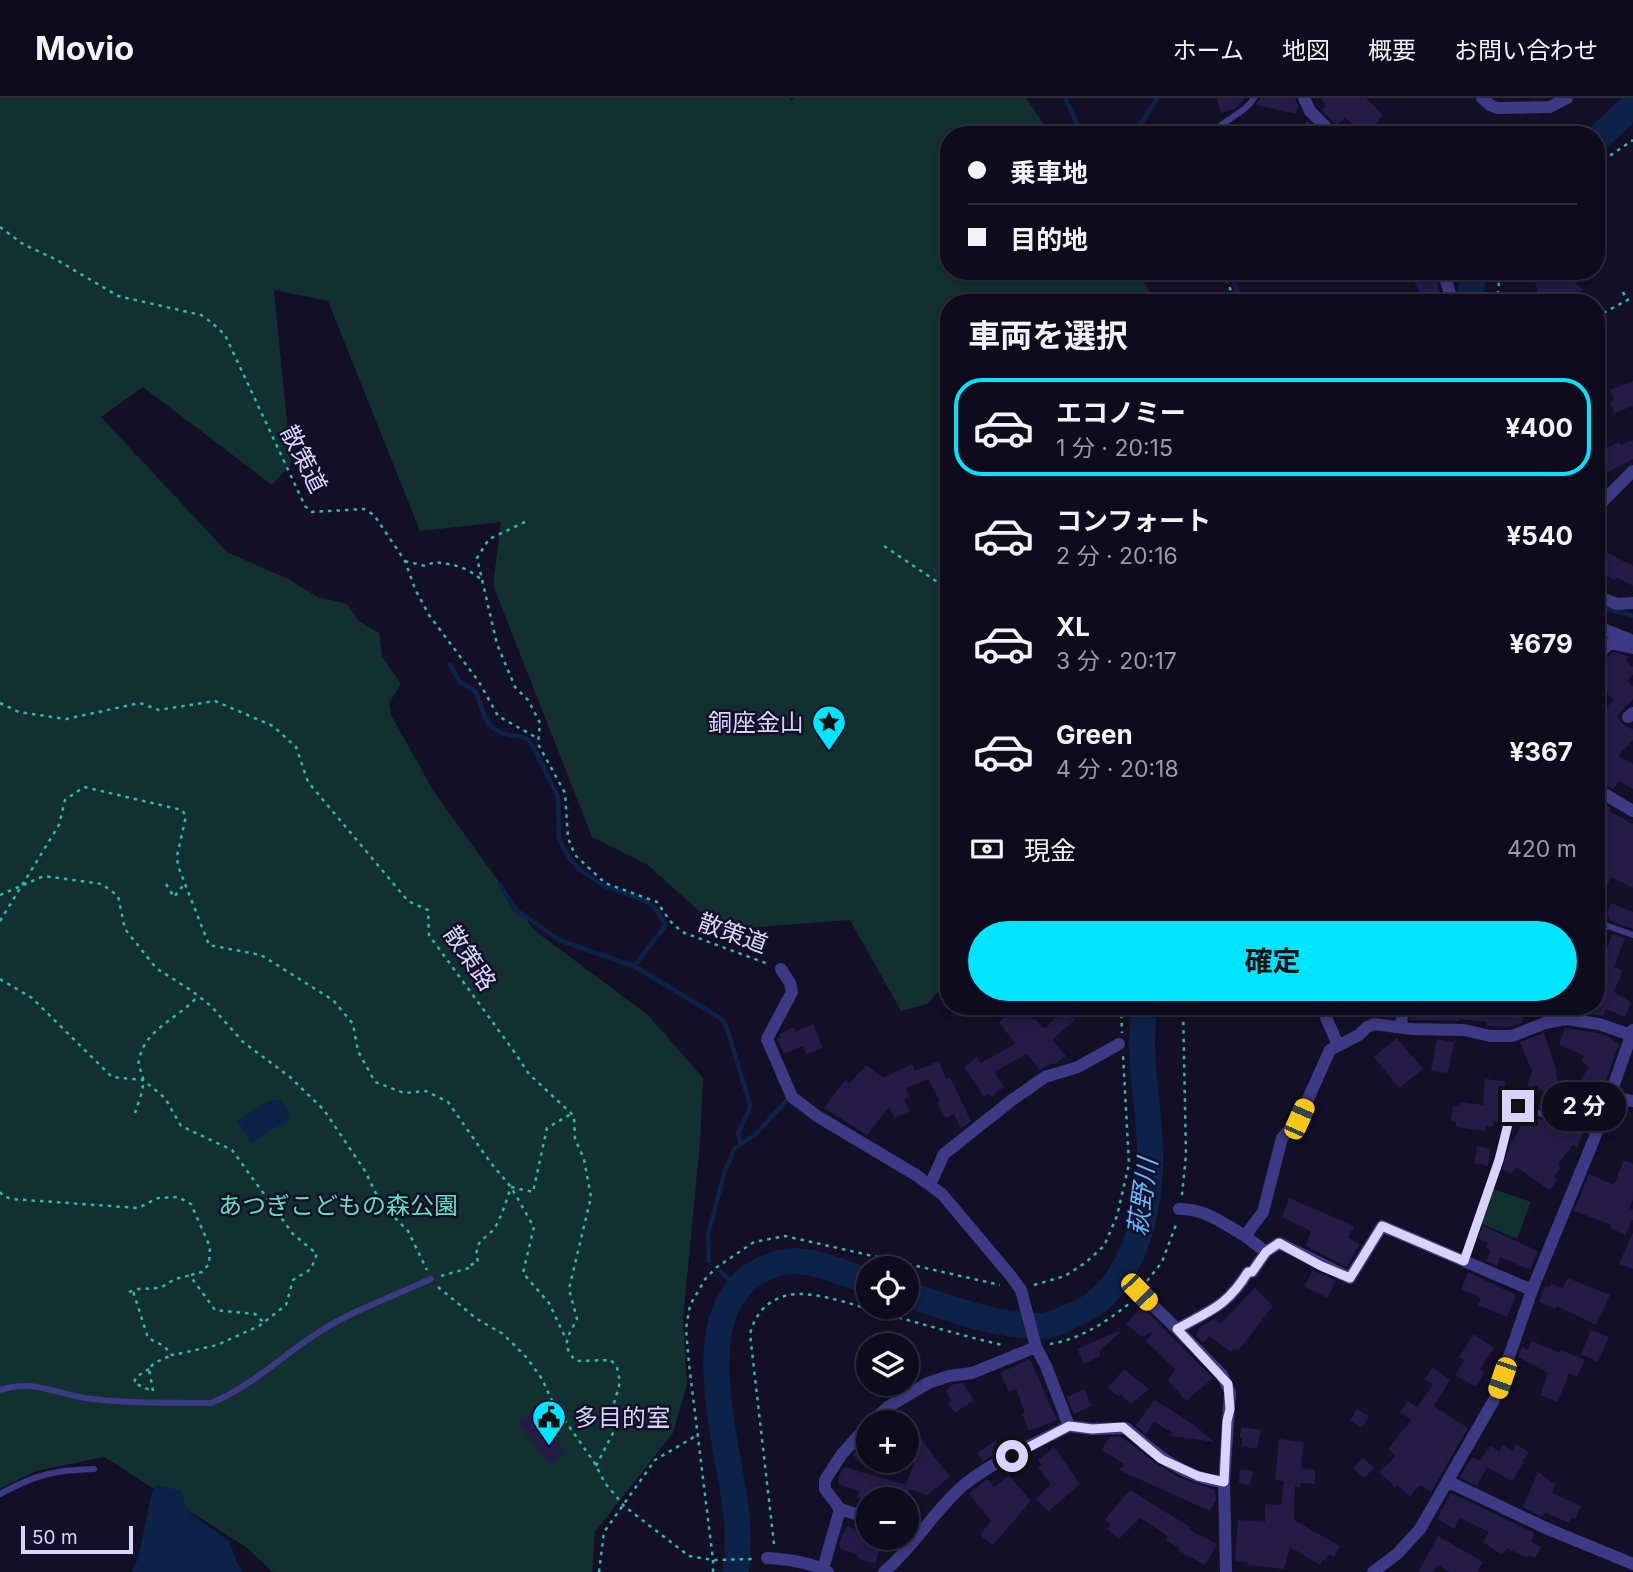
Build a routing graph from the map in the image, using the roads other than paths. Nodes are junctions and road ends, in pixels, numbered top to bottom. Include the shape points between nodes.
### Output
1 (1254, 98) edge
2 (1304, 98) edge
3 (1482, 98) edge
4 (1567, 98) edge
5 (1219, 126) edge
6 (1325, 126) edge
7 (1633, 471) edge
8 (1605, 499) edge
9 (1605, 599) edge
10 (1633, 603) edge
11 (1605, 630) edge
12 (1633, 641) edge
13 (1605, 648) edge
14 (1633, 648) edge
15 (1605, 794) edge
16 (1633, 811) edge
17 (1605, 925) edge
18 (1633, 935) edge
19 (781, 969) road end
20 (1325, 1015) edge
21 (1402, 1015) edge
22 (1401, 1026) junction
23 (1632, 1032) edge
24 (1119, 1044) road end
25 (1338, 1045) junction
26 (1610, 1097) junction
27 (1633, 1101) edge
28 (1599, 1127) junction
29 (930, 1185) junction
30 (1179, 1209) road end
31 (1245, 1236) junction
32 (1266, 1252) junction
33 (1464, 1261) junction
34 (431, 1279) road end
35 (1532, 1290) junction
36 (1139, 1292) road end
37 (1177, 1329) junction
38 (1036, 1345) junction
39 (0, 1390) edge
40 (885, 1410) edge
41 (1069, 1426) junction
42 (856, 1438) edge
43 (94, 1469) dead end
44 (1224, 1482) junction
45 (1449, 1482) junction
46 (0, 1494) edge
47 (840, 1508) junction
48 (856, 1514) edge
49 (919, 1535) edge
50 (907, 1550) edge
51 (1633, 1564) edge
52 (826, 1571) edge
53 (773, 1572) edge
54 (884, 1572) edge
55 (1226, 1572) edge
56 (1373, 1572) edge

1 - 5 lane
2 - 6 street
3 - 4 street via 1490,106 1510,108 1550,107
7 - 8 street
9 - 10 street
11 - 12 street
13 - 14 street via 1611,643
15 - 16 street
17 - 18 lane
19 - 29 street via 792,992 767,1039 792,1097
20 - 25 street
21 - 22 street
22 - 23 street via 1512,1036 1567,1019
22 - 25 street via 1374,1024
23 - 26 street
24 - 29 street via 1077,1067 1045,1077 1012,1100 944,1154
25 - 31 street via 1330,1050 1299,1119 1282,1138 1263,1212
26 - 27 street
26 - 28 street
28 - 33 lane via 1513,1107
28 - 35 street
29 - 38 street via 1021,1289
30 - 31 street via 1200,1211
31 - 32 street
32 - 33 street via 1279,1243 1350,1278 1382,1226
32 - 37 street via 1235,1293
33 - 35 street
34 - 39 lane via 353,1312 230,1395 211,1403 84,1398 40,1386
35 - 45 street via 1494,1400
36 - 37 street
37 - 44 street via 1228,1384
38 - 40 street via 972,1373 928,1383
38 - 41 street
41 - 44 street via 1126,1428 1161,1459
41 - 49 street via 966,1483
42 - 47 street via 825,1480 825,1489
43 - 46 lane via 61,1470 28,1479
44 - 55 street
45 - 51 street via 1548,1530
45 - 56 street via 1420,1529
47 - 48 street
47 - 52 street
50 - 54 street
52 - 53 street via 816,1565 771,1558

